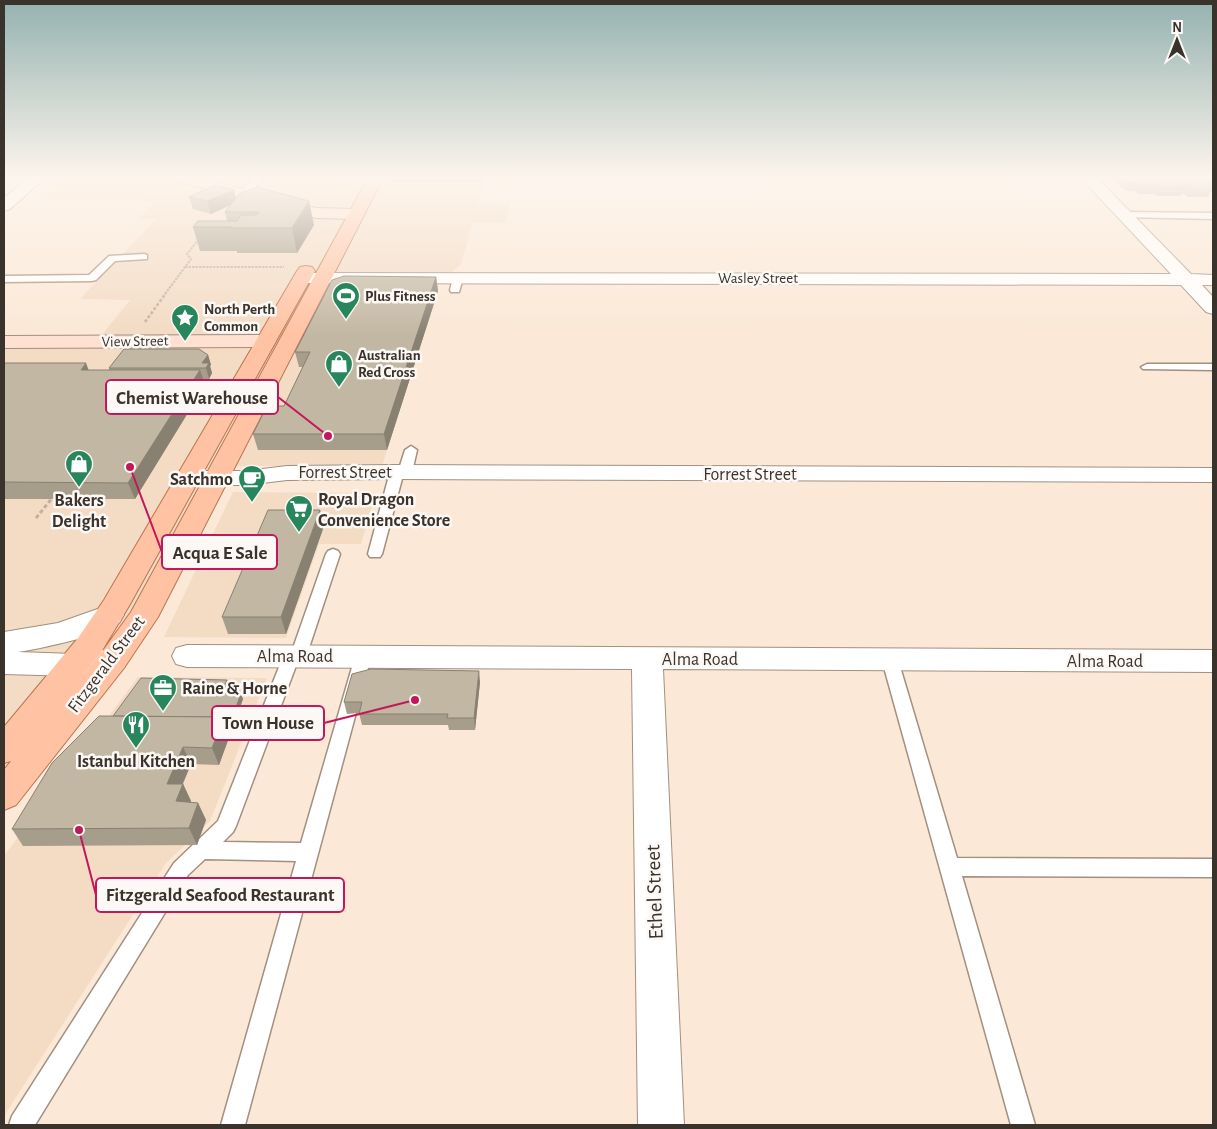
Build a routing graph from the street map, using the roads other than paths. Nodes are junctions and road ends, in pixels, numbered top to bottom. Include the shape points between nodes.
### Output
1 (334, 231) edge
2 (1139, 231) edge
3 (144, 257) dead end
4 (303, 274) junction
5 (4, 279) edge
6 (1185, 280) junction
7 (1213, 280) edge
8 (1213, 308) edge
9 (266, 341) junction
10 (4, 342) edge
11 (1147, 367) dead end
12 (1213, 367) edge
13 (405, 465) junction
14 (205, 471) junction
15 (1213, 475) edge
16 (332, 554) dead end
17 (375, 554) dead end
18 (109, 615) junction
19 (4, 643) edge
20 (187, 656) dead end
21 (295, 656) junction
22 (363, 656) junction
23 (647, 658) junction
24 (113, 660) junction
25 (890, 660) junction
26 (1213, 662) edge
27 (4, 663) edge
28 (74, 665) junction
29 (4, 750) edge
30 (4, 795) edge
31 (200, 850) junction
32 (309, 852) junction
33 (949, 867) junction
34 (1213, 868) edge
35 (21, 1125) edge
36 (233, 1125) edge
37 (661, 1125) edge
38 (1024, 1125) edge

1 - 4 main road, Fitzgerald Street
2 - 6 street
3 - 5 lane via 112,258 92,278
4 - 6 street, Wasley Street via 456,284
4 - 9 main road, Fitzgerald Street
4 - 14 main road, Fitzgerald Street
6 - 7 street, Wasley Street
6 - 8 street
9 - 10 main road, View Street
9 - 14 main road, Fitzgerald Street
11 - 12 lane
13 - 14 street, Forrest Street via 246,478
13 - 15 street, Forrest Street
13 - 17 lane
14 - 18 main road, Fitzgerald Street
14 - 24 main road, Fitzgerald Street via 143,617
16 - 21 lane
18 - 19 street via 62,634
18 - 28 main road, Fitzgerald Street
20 - 21 street, Alma Road
21 - 22 street, Alma Road
21 - 31 lane via 226,826
22 - 23 street, Alma Road
22 - 32 lane
23 - 25 street, Alma Road
23 - 37 street, Ethel Street
24 - 28 street
24 - 30 main road, Fitzgerald Street
25 - 26 street, Alma Road
25 - 33 lane
27 - 28 street
28 - 29 main road, Fitzgerald Street
31 - 32 lane
31 - 35 lane via 181,869
32 - 36 lane
33 - 34 lane
33 - 38 lane

